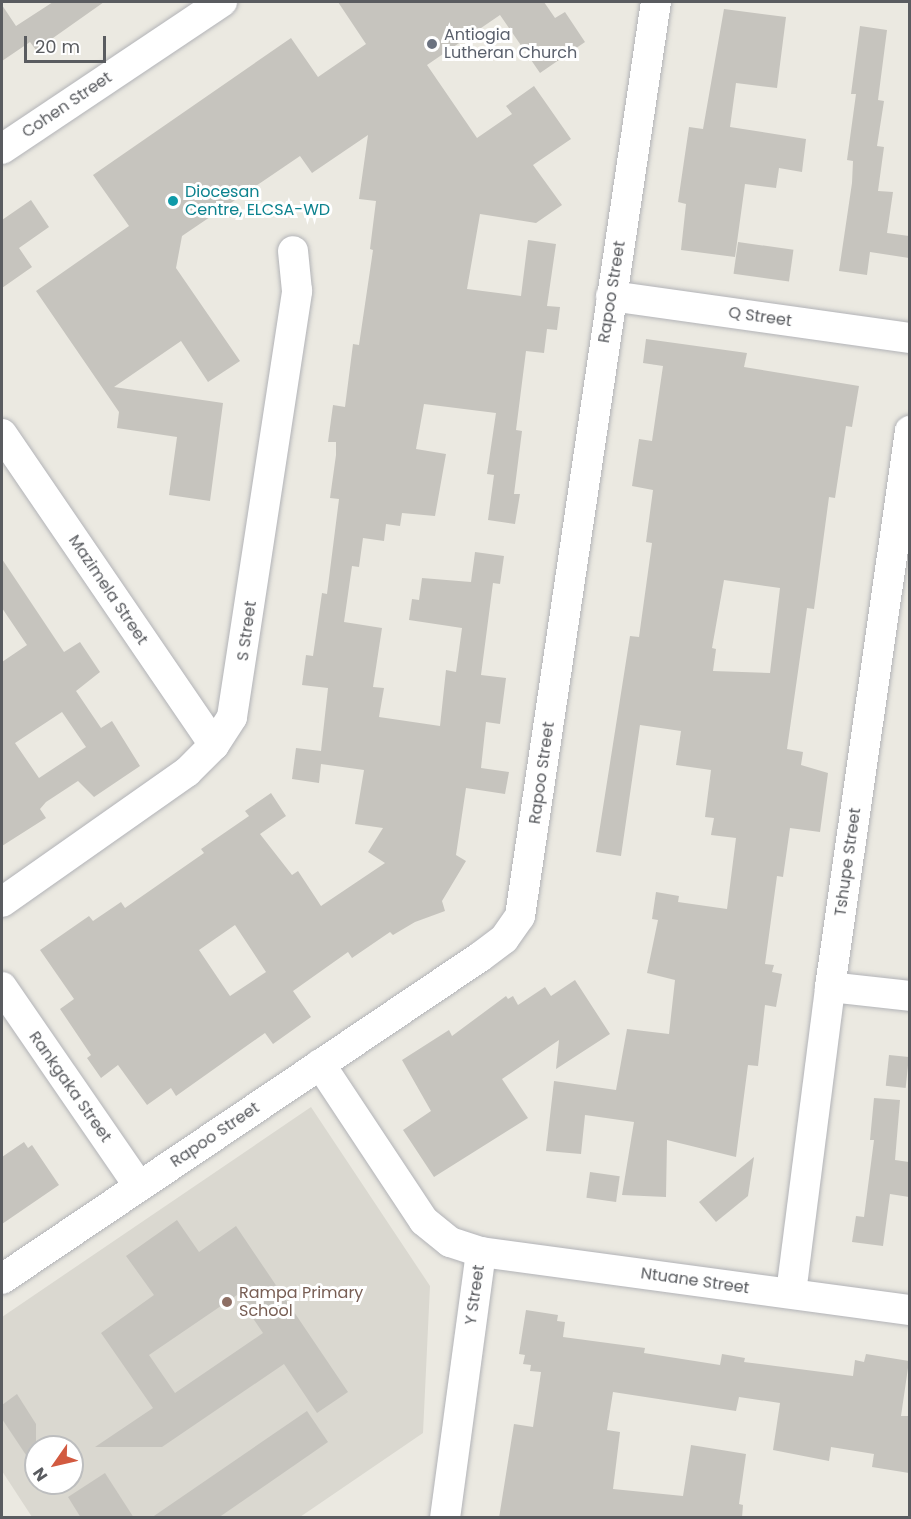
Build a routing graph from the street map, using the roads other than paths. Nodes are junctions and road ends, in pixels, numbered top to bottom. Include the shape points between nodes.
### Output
1 (222, 2) edge
2 (656, 2) edge
3 (2, 149) edge
4 (292, 251) dead end
5 (611, 296) junction
6 (909, 338) edge
7 (909, 431) edge
8 (2, 434) edge
9 (214, 745) junction
10 (2, 902) edge
11 (2, 987) edge
12 (830, 987) junction
13 (909, 996) edge
14 (320, 1065) junction
15 (139, 1186) junction
16 (481, 1252) junction
17 (2, 1279) edge
18 (791, 1293) junction
19 (909, 1310) edge
20 (445, 1518) edge

1 - 3 street, Cohen Street
2 - 5 street, Rapoo Street
4 - 9 street, S Street via 297,291 239,686 232,717
5 - 6 street, Q Street
5 - 14 street, Rapoo Street via 520,916 504,939 480,957
7 - 12 street, Tshupe Street
8 - 9 street, Mazimela Street
9 - 10 street, S Street via 187,772
11 - 15 street, Rankgaka Street
12 - 13 street
12 - 18 street, Tshupe Street
14 - 15 street, Rapoo Street
14 - 16 street, Y Street via 424,1221 450,1242
15 - 17 street, Rapoo Street
16 - 18 street, Ntuane Street
16 - 20 street, Y Street
18 - 19 street, Ntuane Street

